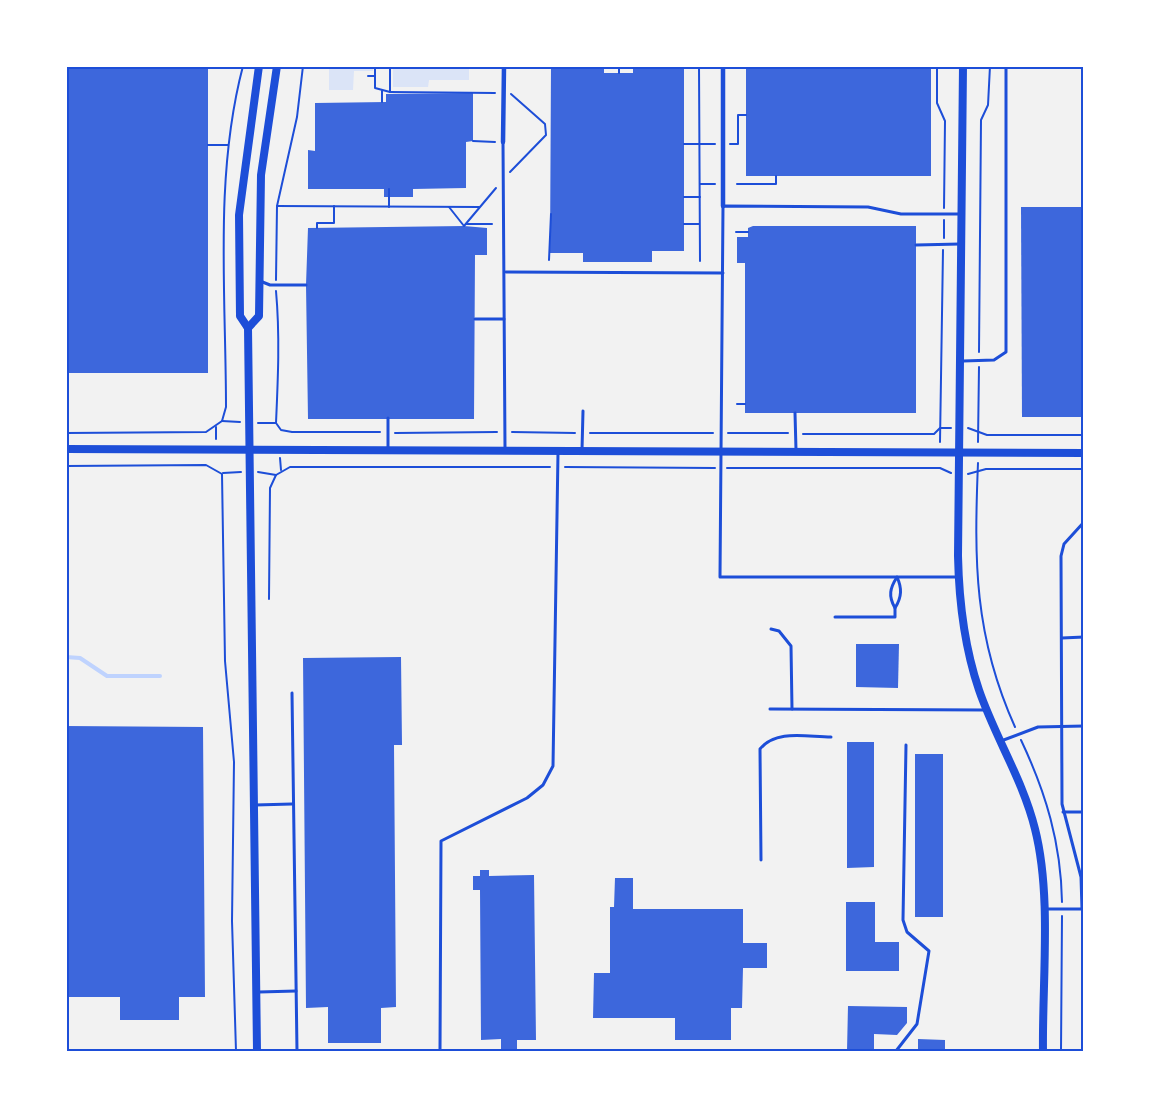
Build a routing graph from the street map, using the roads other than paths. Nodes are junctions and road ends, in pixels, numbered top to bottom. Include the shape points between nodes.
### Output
1 (259, 66) edge
2 (277, 66) edge
3 (504, 66) edge
4 (723, 66) edge
5 (963, 66) edge
6 (1006, 66) edge
7 (503, 141) joint
8 (723, 206) junction
9 (962, 214) junction
10 (962, 244) junction
11 (916, 245) dead end
12 (505, 272) junction
13 (723, 273) junction
14 (258, 281) junction
15 (306, 285) dead end
16 (475, 319) dead end
17 (504, 319) junction
18 (248, 327) junction
19 (961, 361) junction
20 (583, 411) dead end
21 (795, 413) dead end
22 (388, 418) dead end
23 (66, 449) edge
24 (248, 449) junction
25 (388, 449) junction
26 (506, 450) junction
27 (558, 450) junction
28 (582, 450) junction
29 (722, 450) junction
30 (796, 451) junction
31 (960, 451) junction
32 (1084, 453) edge
33 (1084, 522) edge
34 (897, 577) junction
35 (959, 577) junction
36 (895, 608) junction
37 (836, 617) dead end
38 (771, 629) dead end
39 (1084, 637) edge
40 (1061, 638) junction
41 (292, 693) dead end
42 (770, 709) dead end
43 (792, 709) junction
44 (987, 710) junction
45 (1061, 726) junction
46 (1084, 726) edge
47 (831, 737) dead end
48 (1000, 741) junction
49 (906, 745) dead end
50 (292, 804) junction
51 (253, 805) junction
52 (1063, 812) junction
53 (1084, 812) edge
54 (760, 860) dead end
55 (1043, 909) junction
56 (1083, 910) edge
57 (296, 991) junction
58 (256, 993) junction
59 (257, 1051) edge
60 (297, 1051) edge
61 (440, 1051) edge
62 (896, 1051) edge
63 (1043, 1051) edge

1 - 18 street via 239,215 240,316
2 - 14 street via 261,175
3 - 7 street
4 - 8 street
5 - 9 street
6 - 19 lane via 1005,352 994,360
7 - 12 lane
8 - 9 lane via 868,207 901,214
8 - 13 lane
9 - 10 street
10 - 11 lane
10 - 19 street
12 - 13 lane
12 - 17 lane
13 - 29 lane
14 - 15 lane
14 - 18 street via 259,316
16 - 17 lane
17 - 26 lane
18 - 24 street
19 - 31 street
20 - 28 lane
21 - 30 lane
22 - 25 lane
23 - 24 street
24 - 25 street
24 - 51 street
25 - 26 street
26 - 27 street
27 - 28 street
27 - 61 lane via 553,766 543,785 527,798 441,841
28 - 29 street
29 - 30 street
29 - 34 lane via 720,577
30 - 31 street
31 - 32 street
31 - 35 street
33 - 40 lane via 1064,544 1060,556
34 - 35 lane
34 - 36 lane via 902,588
34 - 36 lane via 890,587 890,601
35 - 44 street via 965,639
36 - 37 lane via 895,617
38 - 43 lane via 779,631 791,646
39 - 40 lane
40 - 45 lane
41 - 50 lane
42 - 43 lane
43 - 44 lane
44 - 48 street
45 - 46 lane
45 - 48 lane via 1038,727
45 - 52 lane
47 - 54 lane via 778,736 768,739 760,749
48 - 55 street via 1034,827 1042,869
49 - 62 lane via 903,920 907,932 928,951 917,1024
50 - 51 lane
50 - 57 lane
51 - 58 street
52 - 53 lane
52 - 56 lane via 1081,877
55 - 56 lane
55 - 63 street
57 - 58 lane
57 - 60 lane
58 - 59 street

